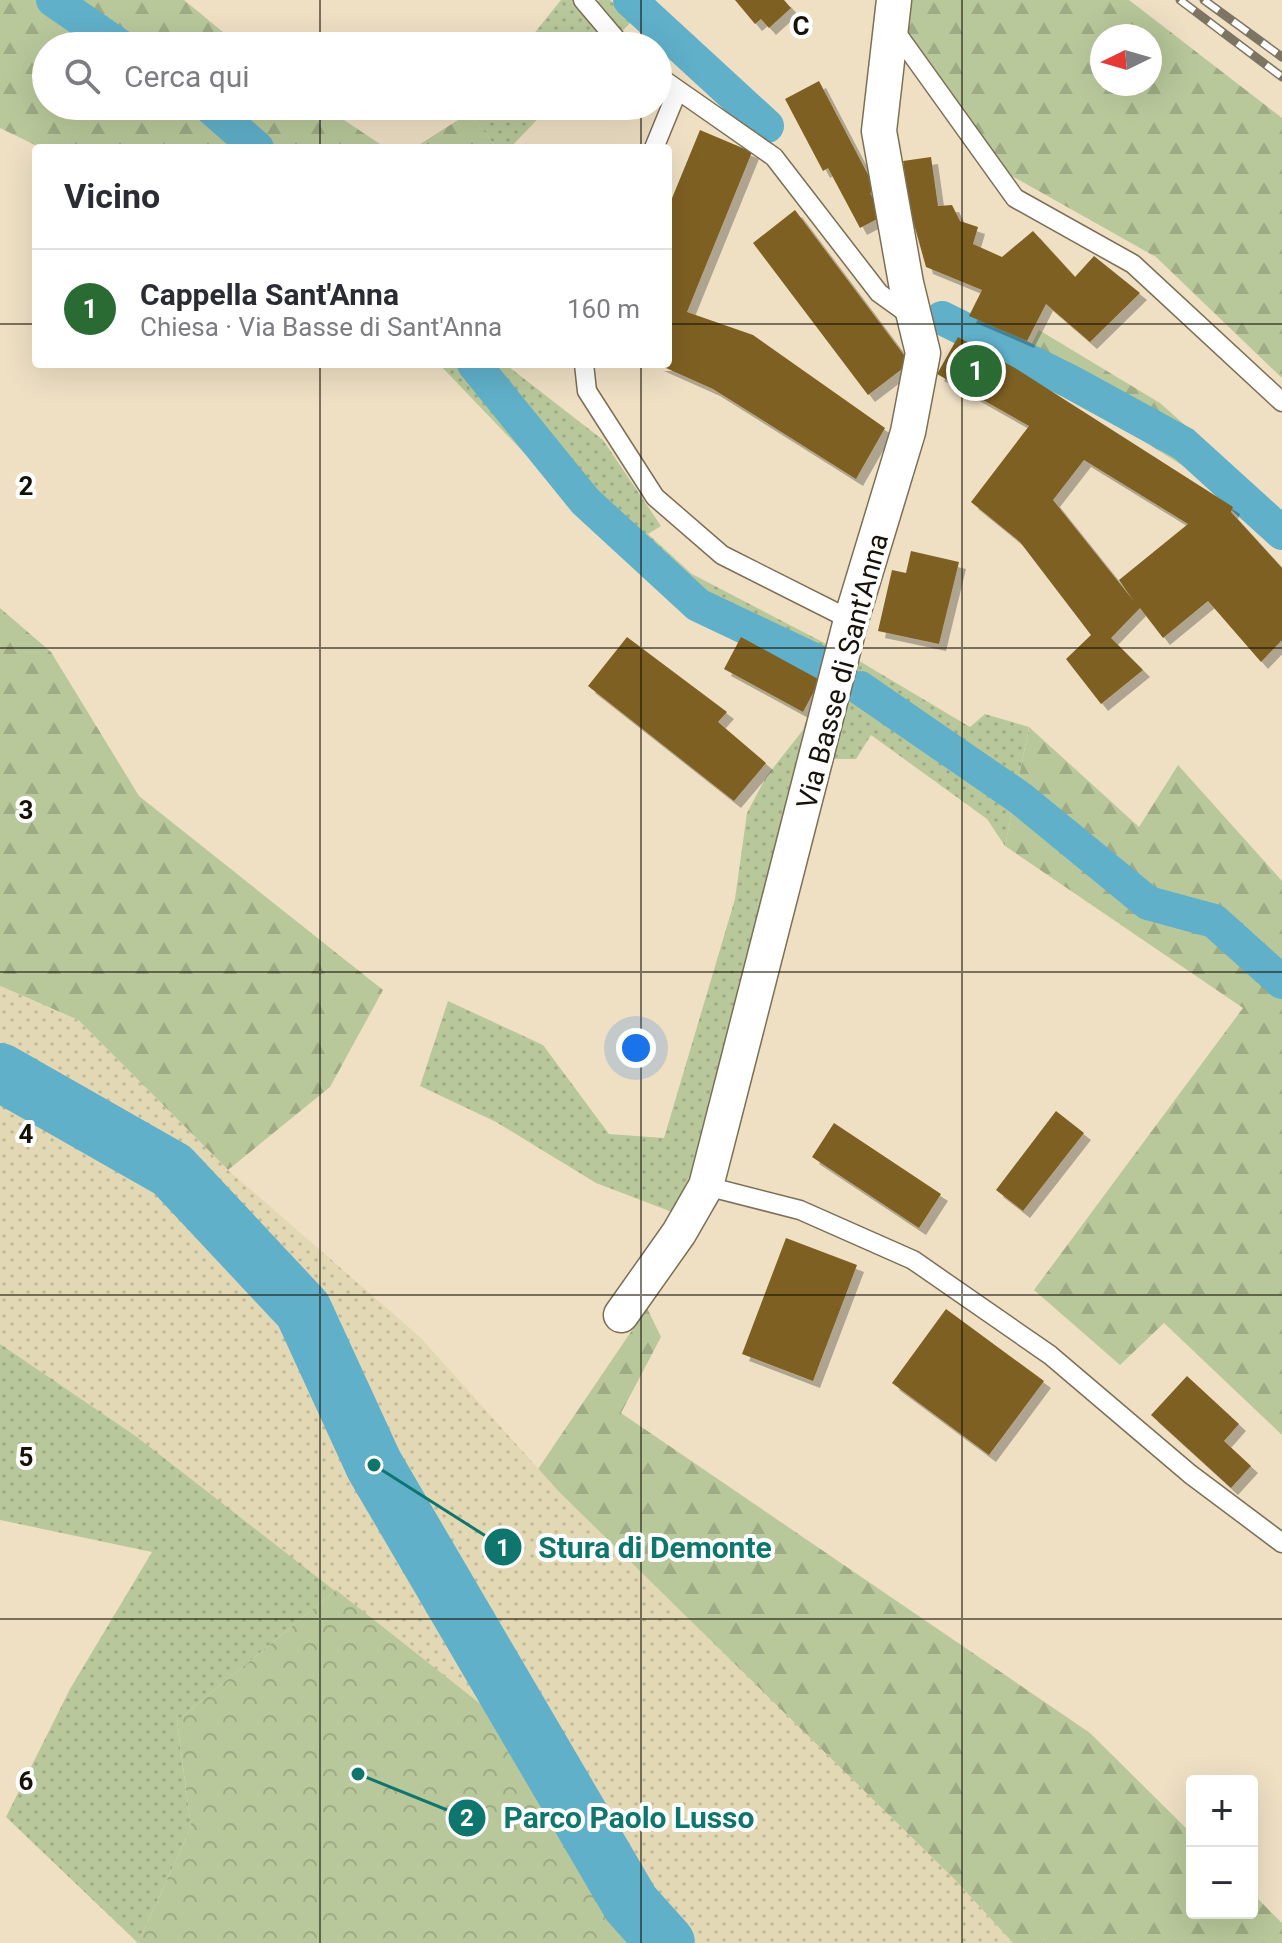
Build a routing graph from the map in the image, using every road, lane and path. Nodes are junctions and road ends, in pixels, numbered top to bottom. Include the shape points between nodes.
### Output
1 (583, 0) edge
2 (893, 13) edge
3 (610, 32) edge
4 (672, 88) edge
5 (677, 92) junction
6 (672, 104) edge
7 (666, 120) edge
8 (656, 144) edge
9 (917, 320) junction
10 (584, 368) edge
11 (1282, 402) edge
12 (851, 620) junction
13 (706, 1186) junction
14 (621, 1315) dead end
15 (1282, 1543) edge

1 - 3 lane
2 - 9 street, Via Basse di Sant'Anna via 879,131
2 - 11 lane via 1015,198 1133,264
4 - 5 lane
5 - 6 lane
5 - 9 lane via 774,157 879,293
7 - 8 lane
9 - 12 street, Via Basse di Sant'Anna via 923,353 908,432
10 - 12 lane via 587,391 655,497 722,555
12 - 13 street, Via Basse di Sant'Anna
13 - 14 street, Via Basse di Sant'Anna
13 - 15 lane via 800,1210 913,1260 1050,1355 1190,1474

